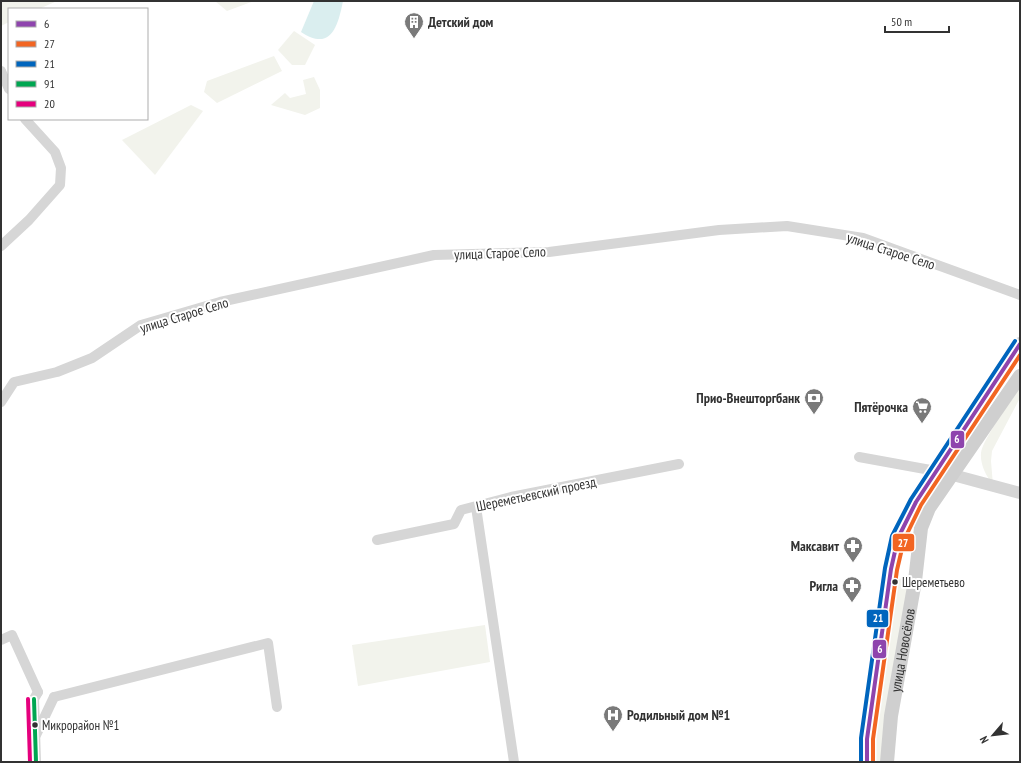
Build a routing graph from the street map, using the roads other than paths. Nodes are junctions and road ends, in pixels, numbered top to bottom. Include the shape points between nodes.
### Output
1 (1, 71) edge
2 (8, 87) edge
3 (26, 120) edge
4 (1, 246) edge
5 (1020, 295) edge
6 (1020, 344) edge
7 (1020, 376) edge
8 (1, 402) edge
9 (859, 457) dead end
10 (679, 464) dead end
11 (936, 471) junction
12 (953, 475) junction
13 (1020, 493) edge
14 (476, 507) junction
15 (377, 540) dead end
16 (1, 640) edge
17 (38, 692) junction
18 (54, 697) junction
19 (278, 707) dead end
20 (36, 736) junction
21 (36, 762) edge
22 (514, 762) edge
23 (867, 762) edge
24 (887, 762) edge

1 - 2 street
3 - 4 street via 55,152 61,168 60,185 29,220
5 - 8 street, улица Старое Село via 863,238 788,226 720,230 549,252 434,255 220,302 141,325 92,358 57,372 14,382
6 - 11 main road, улица Новосёлов
7 - 12 main road, улица Новосёлов
9 - 11 street
10 - 14 street, Шереметьевский проезд via 511,497
11 - 23 main road, улица Новосёлов via 916,502 898,538 890,574 867,739
12 - 13 street
12 - 24 main road, улица Новосёлов via 929,508 921,528 915,581 891,716
14 - 15 street, Шереметьевский проезд via 461,510 454,524
14 - 22 street
16 - 17 street via 12,635
17 - 18 street via 52,693
17 - 20 street via 34,699
18 - 19 street via 268,643
18 - 20 street
20 - 21 street

